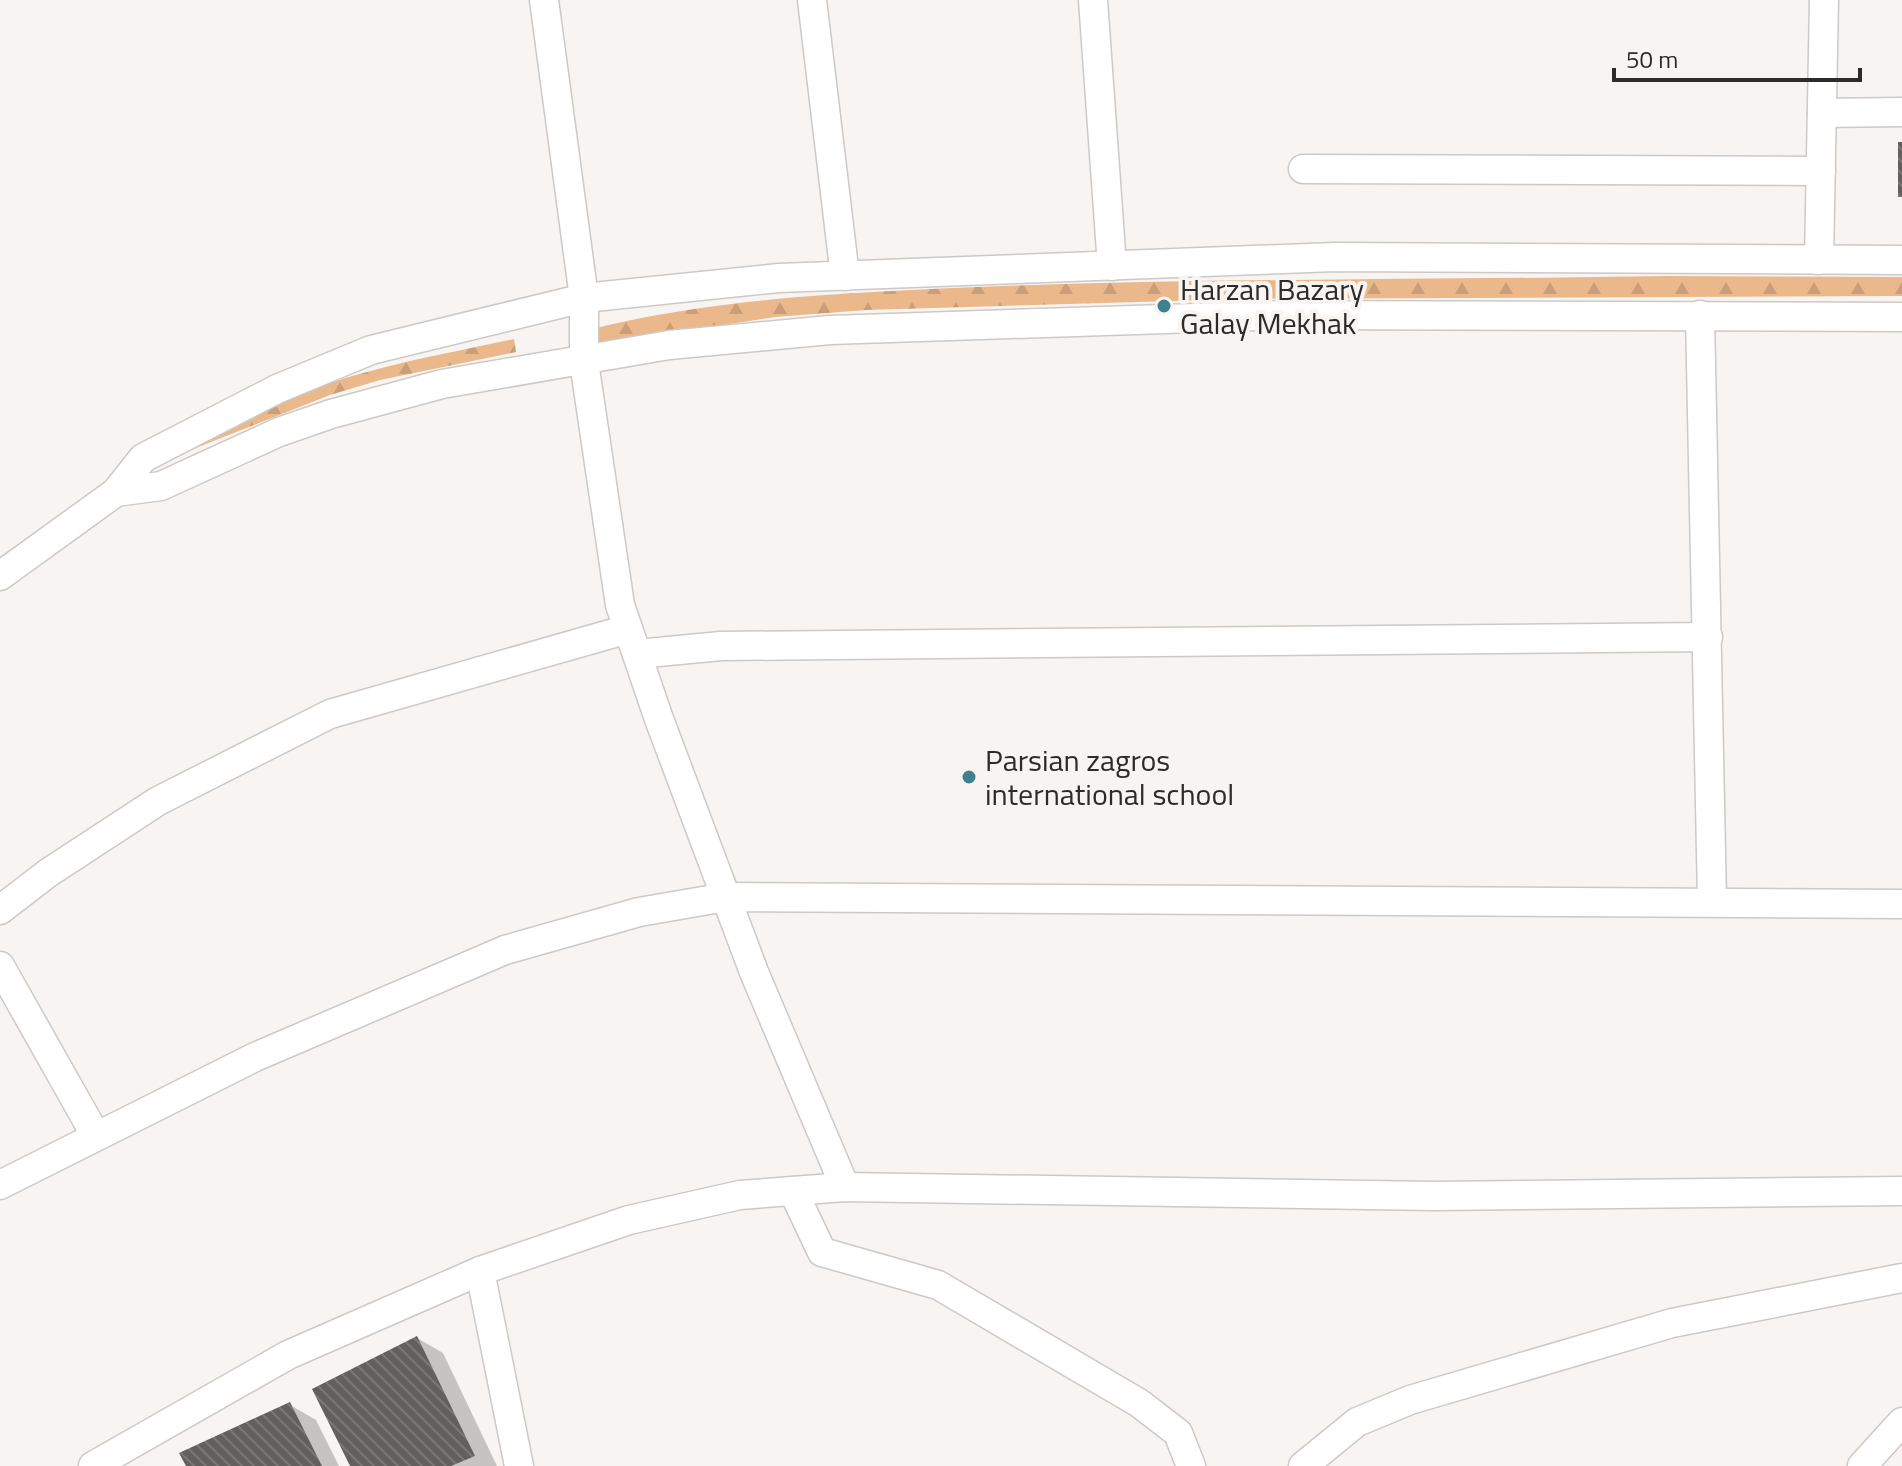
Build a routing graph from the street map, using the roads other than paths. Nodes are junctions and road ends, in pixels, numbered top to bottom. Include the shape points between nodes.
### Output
1 (544, 0) edge
2 (812, 0) edge
3 (1093, 0) edge
4 (1824, 0) edge
5 (1902, 112) edge
6 (1822, 113) junction
7 (1303, 169) dead end
8 (1821, 171) junction
9 (1819, 260) junction
10 (1902, 260) edge
11 (1112, 266) junction
12 (845, 276) junction
13 (584, 298) junction
14 (1700, 315) junction
15 (1902, 317) edge
16 (584, 362) junction
17 (116, 492) junction
18 (0, 576) edge
19 (1708, 637) junction
20 (632, 641) junction
21 (726, 897) junction
22 (1712, 901) junction
23 (1902, 904) edge
24 (0, 910) edge
25 (0, 966) edge
26 (96, 1136) junction
27 (0, 1185) edge
28 (845, 1187) junction
29 (793, 1191) junction
30 (1902, 1191) edge
31 (480, 1271) junction
32 (1902, 1278) edge
33 (1902, 1422) edge
34 (93, 1466) edge
35 (519, 1466) edge
36 (1191, 1466) edge
37 (1303, 1466) edge
38 (1862, 1466) edge

1 - 13 street
2 - 12 street
3 - 11 street
4 - 6 street
5 - 6 street
6 - 8 street
7 - 8 street
8 - 9 street
9 - 10 street
9 - 11 street via 1335,257
11 - 12 street
12 - 13 street
13 - 16 street
13 - 17 street via 409,340 323,368 143,458
14 - 15 street
14 - 16 street via 1286,315 964,324 669,345
14 - 19 street
16 - 17 street via 442,384 331,414 161,486
16 - 20 street via 620,605
17 - 18 street
19 - 20 street via 721,646
19 - 22 street
20 - 21 street
20 - 24 street via 330,714 158,801
21 - 22 street
21 - 26 street via 639,912 505,950 255,1057
21 - 28 street
22 - 23 street
25 - 26 street
26 - 27 street
28 - 29 street
28 - 30 street via 1433,1196
29 - 31 street via 740,1195 629,1220
29 - 36 street via 822,1252 938,1285 1139,1403 1178,1433
31 - 34 street via 288,1355
31 - 35 street
32 - 37 street via 1672,1323 1410,1400 1357,1422
33 - 38 street

